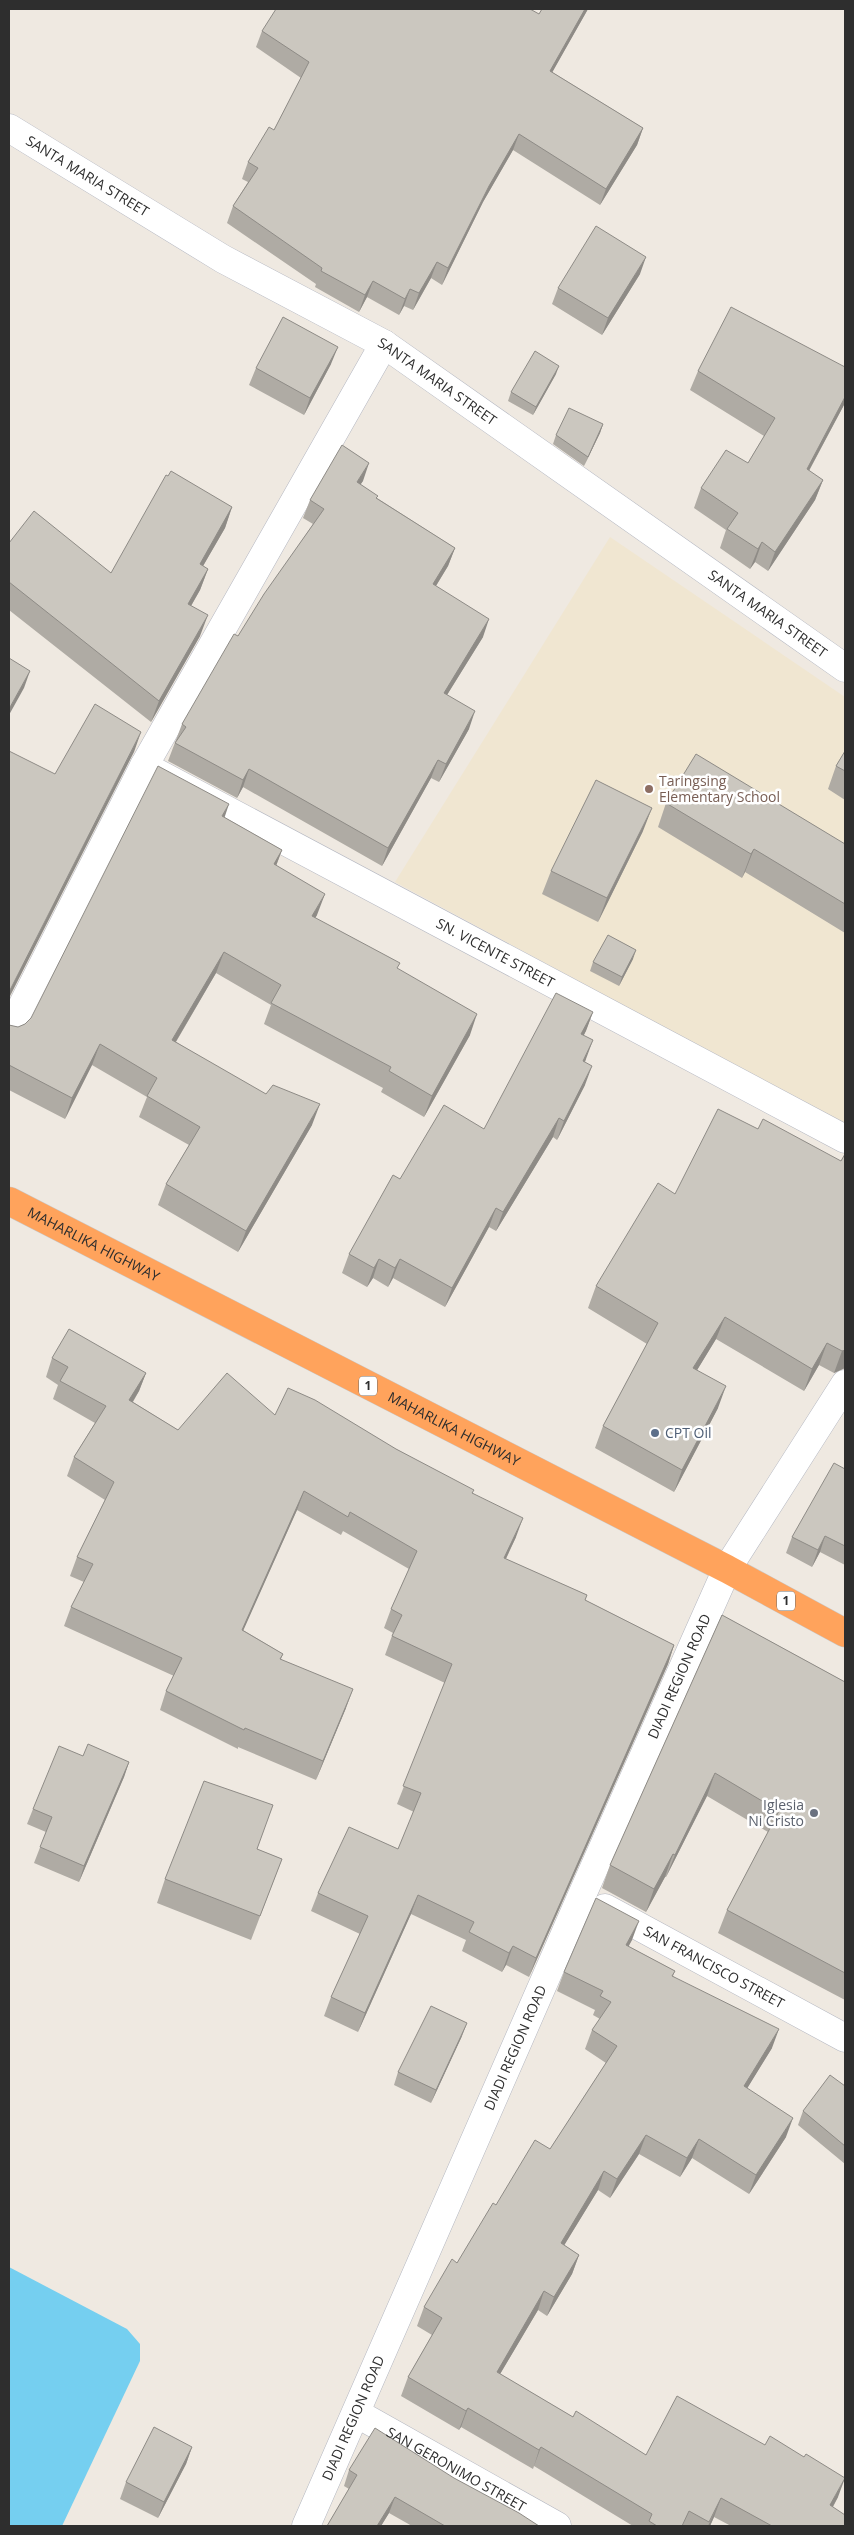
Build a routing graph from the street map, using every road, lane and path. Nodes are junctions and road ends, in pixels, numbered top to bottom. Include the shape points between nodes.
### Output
1 (9, 128) edge
2 (384, 344) junction
3 (845, 668) edge
4 (144, 766) junction
5 (9, 1032) edge
6 (845, 1139) edge
7 (9, 1201) edge
8 (845, 1384) edge
9 (727, 1570) junction
10 (845, 1633) edge
11 (582, 1895) junction
12 (845, 2038) edge
13 (356, 2413) junction
14 (306, 2526) edge
15 (557, 2526) edge

1 - 2 street, SANTA MARIA STREET via 223,259
2 - 3 street, SANTA MARIA STREET
2 - 4 street
4 - 5 street
4 - 6 street, SN. VICENTE STREET
7 - 9 highway, MAHARLIKA HIGHWAY / 1
8 - 9 street, DIADI REGION ROAD
9 - 10 highway, MAHARLIKA HIGHWAY / 1
9 - 11 street, DIADI REGION ROAD
11 - 12 street, SAN FRANCISCO STREET
11 - 13 street, DIADI REGION ROAD
13 - 14 street, DIADI REGION ROAD
13 - 15 street, SAN GERONIMO STREET

